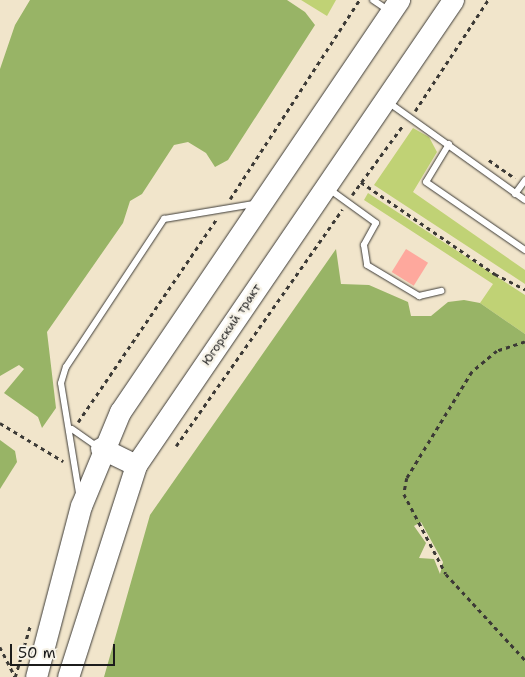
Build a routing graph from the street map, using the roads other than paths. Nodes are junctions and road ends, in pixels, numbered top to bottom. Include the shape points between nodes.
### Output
1 (373, 0) edge
2 (453, 0) edge
3 (395, 6) edge
4 (385, 100) junction
5 (450, 144) junction
6 (525, 180) edge
7 (326, 186) junction
8 (515, 194) junction
9 (525, 200) edge
10 (262, 201) junction
11 (525, 250) edge
12 (441, 291) dead end
13 (69, 424) junction
14 (102, 448) junction
15 (136, 466) junction
16 (81, 506) junction
17 (36, 677) edge
18 (68, 677) edge

1 - 3 lane
2 - 4 main road, Югорский тракт
3 - 10 main road
4 - 5 lane
4 - 7 main road, Югорский тракт
5 - 8 lane
5 - 11 lane via 426,182
6 - 8 lane
7 - 12 lane via 376,223 364,245 367,265 419,296
7 - 15 main road, Югорский тракт
8 - 9 lane
10 - 13 lane via 221,213 164,219 66,368 61,383
10 - 14 main road via 125,404
13 - 14 lane via 75,434
13 - 16 lane
14 - 15 main road
14 - 16 main road
15 - 18 main road, Югорский тракт
16 - 17 main road

